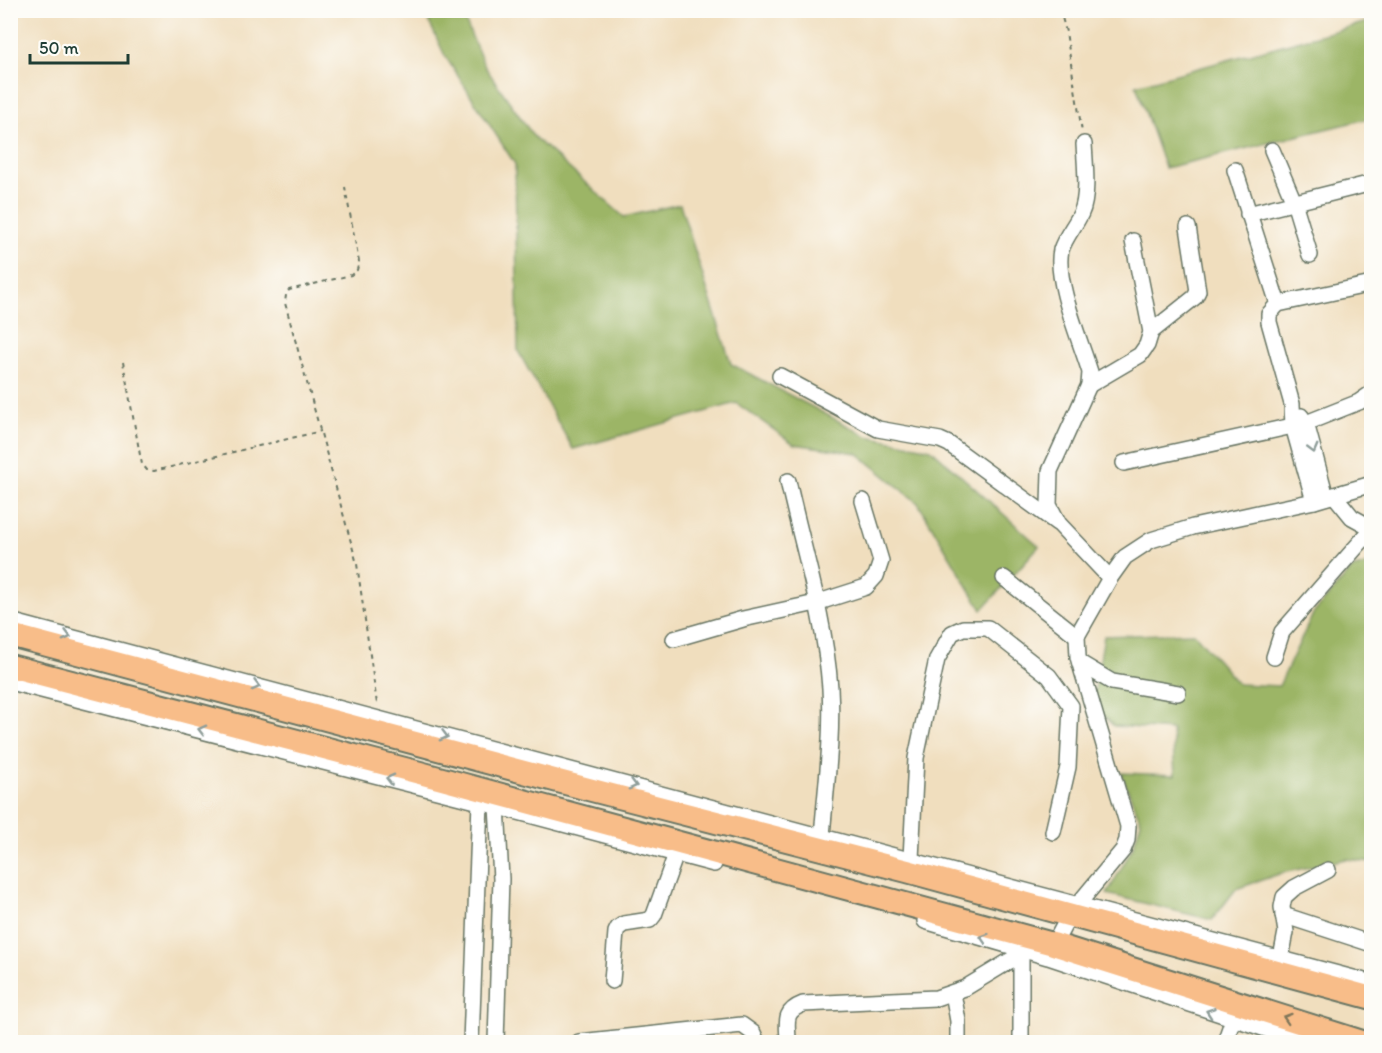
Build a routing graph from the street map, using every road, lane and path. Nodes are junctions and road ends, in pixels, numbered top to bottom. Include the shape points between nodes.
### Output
1 (1060, 10) edge
2 (1084, 144) joint
3 (1272, 150) dead end
4 (1235, 170) dead end
5 (1371, 183) edge
6 (345, 187) dead end
7 (1294, 202) junction
8 (1248, 214) junction
9 (1188, 227) dead end
10 (1133, 241) dead end
11 (1310, 255) dead end
12 (1371, 284) edge
13 (1278, 304) junction
14 (1151, 332) junction
15 (123, 362) dead end
16 (780, 376) dead end
17 (1089, 385) junction
18 (1371, 393) edge
19 (1300, 424) junction
20 (321, 431) junction
21 (1124, 463) dead end
22 (788, 481) dead end
23 (1371, 484) edge
24 (1325, 498) junction
25 (863, 501) dead end
26 (1059, 524) junction
27 (1371, 529) edge
28 (1004, 578) dead end
29 (1110, 578) junction
30 (816, 603) junction
31 (10, 621) edge
32 (1080, 630) junction
33 (10, 635) edge
34 (674, 639) dead end
35 (1274, 657) dead end
36 (1080, 663) junction
37 (10, 666) edge
38 (10, 681) edge
39 (1178, 693) dead end
40 (380, 718) junction
41 (480, 802) junction
42 (497, 806) junction
43 (1053, 832) dead end
44 (822, 836) junction
45 (676, 854) junction
46 (911, 859) junction
47 (1328, 870) dead end
48 (1075, 909) junction
49 (1283, 915) junction
50 (1371, 944) edge
51 (1051, 950) junction
52 (1024, 952) junction
53 (1281, 958) junction
54 (612, 981) dead end
55 (1371, 983) edge
56 (953, 993) junction
57 (1371, 998) edge
58 (1233, 1019) junction
59 (471, 1042) edge
60 (496, 1042) edge
61 (579, 1042) edge
62 (757, 1042) edge
63 (788, 1042) edge
64 (958, 1042) edge
65 (1021, 1042) edge
66 (1226, 1042) edge
67 (1305, 1042) edge
68 (1362, 1042) edge

1 - 2 path
2 - 17 street via 1085,199 1061,252 1061,273 1090,372
3 - 7 street
4 - 8 street
5 - 7 street
6 - 20 path via 359,262 357,270 351,275 289,290 285,303
7 - 8 street
7 - 11 street
8 - 13 street
9 - 14 street via 1198,291
10 - 14 street
12 - 13 street
13 - 19 street via 1269,314 1269,322
14 - 17 street via 1140,355
15 - 20 path via 142,464 147,470
16 - 26 street via 878,429 949,444
17 - 26 street via 1050,471 1049,505
18 - 19 street via 1359,402
19 - 21 street
19 - 24 street
20 - 40 path via 357,564
22 - 30 street
23 - 24 street
24 - 27 street
24 - 29 street via 1193,526 1151,540 1125,556
25 - 30 street via 880,561 876,576 866,586
26 - 29 street
27 - 35 street via 1282,632
28 - 32 street
29 - 32 street
30 - 34 street
30 - 44 street via 830,690
31 -> 40 street
32 - 36 street
33 - 48 highway
36 - 39 street via 1112,682
36 - 48 street via 1128,826 1123,850
37 - 51 highway via 420,773
41 -> 38 street
40 -> 44 street
41 - 42 street
41 - 59 street
42 - 45 street
42 - 60 street via 501,879
43 - 46 street via 1068,766 1071,706 1049,676 988,628 963,628 952,633 937,659 916,758
44 - 46 street
52 -> 45 street via 915,918
45 - 54 street via 654,915 650,920 624,924 616,932
46 - 48 street
47 - 49 street via 1284,897
48 - 51 street
48 - 53 street
48 - 57 highway
49 - 50 street
49 - 53 street via 1286,932
51 - 52 street
58 -> 51 street
68 -> 51 highway
52 - 56 street
52 - 65 street
53 - 55 street
56 - 63 street via 936,998 803,1004 792,1008 788,1016
56 - 64 street
58 - 66 street
58 - 67 street
61 - 62 street via 742,1025

